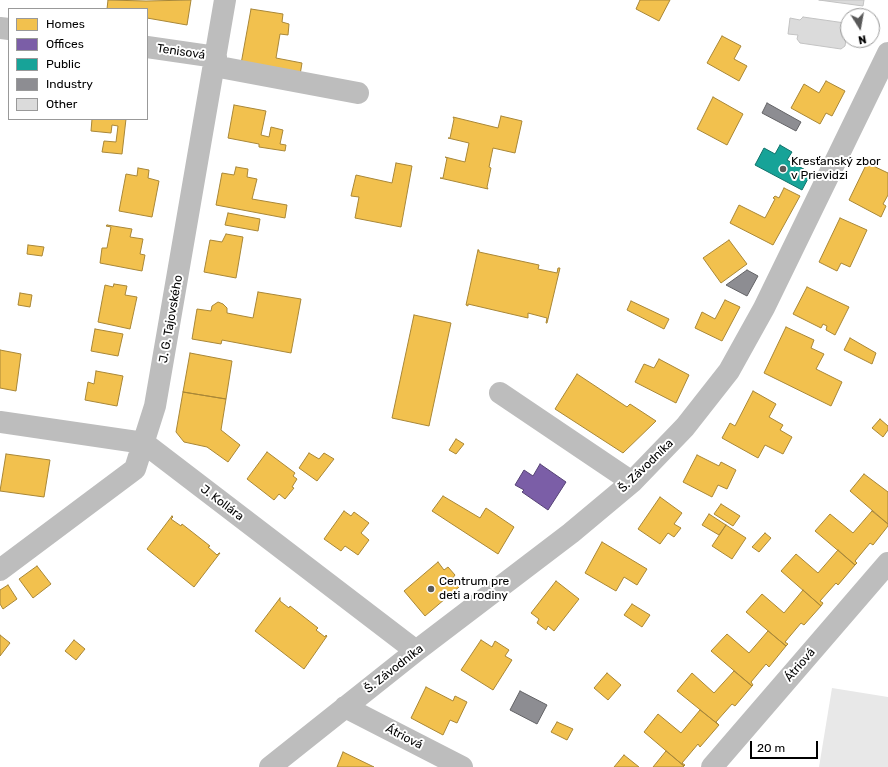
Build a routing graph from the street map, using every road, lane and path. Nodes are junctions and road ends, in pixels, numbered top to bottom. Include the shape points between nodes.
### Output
1 (225, 0) edge
2 (148, 48) edge
3 (888, 53) edge
4 (215, 61) junction
5 (358, 93) dead end
6 (500, 393) dead end
7 (0, 422) edge
8 (144, 443) junction
9 (632, 482) junction
10 (888, 563) edge
11 (0, 570) edge
12 (416, 651) junction
13 (345, 706) junction
14 (270, 767) edge
15 (462, 767) edge
16 (712, 767) edge

1 - 4 street, J. G. Tajovského
2 - 4 street, Tenisová
3 - 9 street, Š. Závodníka via 764,308 729,371 686,428
4 - 5 street, Tenisová
4 - 8 street, J. G. Tajovského via 156,406
6 - 9 street
7 - 8 street, J. Kollára
8 - 11 street, J. G. Tajovského via 135,469
8 - 12 street, J. Kollára
9 - 12 street, Š. Závodníka via 572,533
10 - 16 street, Átriová
12 - 13 street, Š. Závodníka
13 - 14 street, Š. Závodníka
13 - 15 street, Átriová

